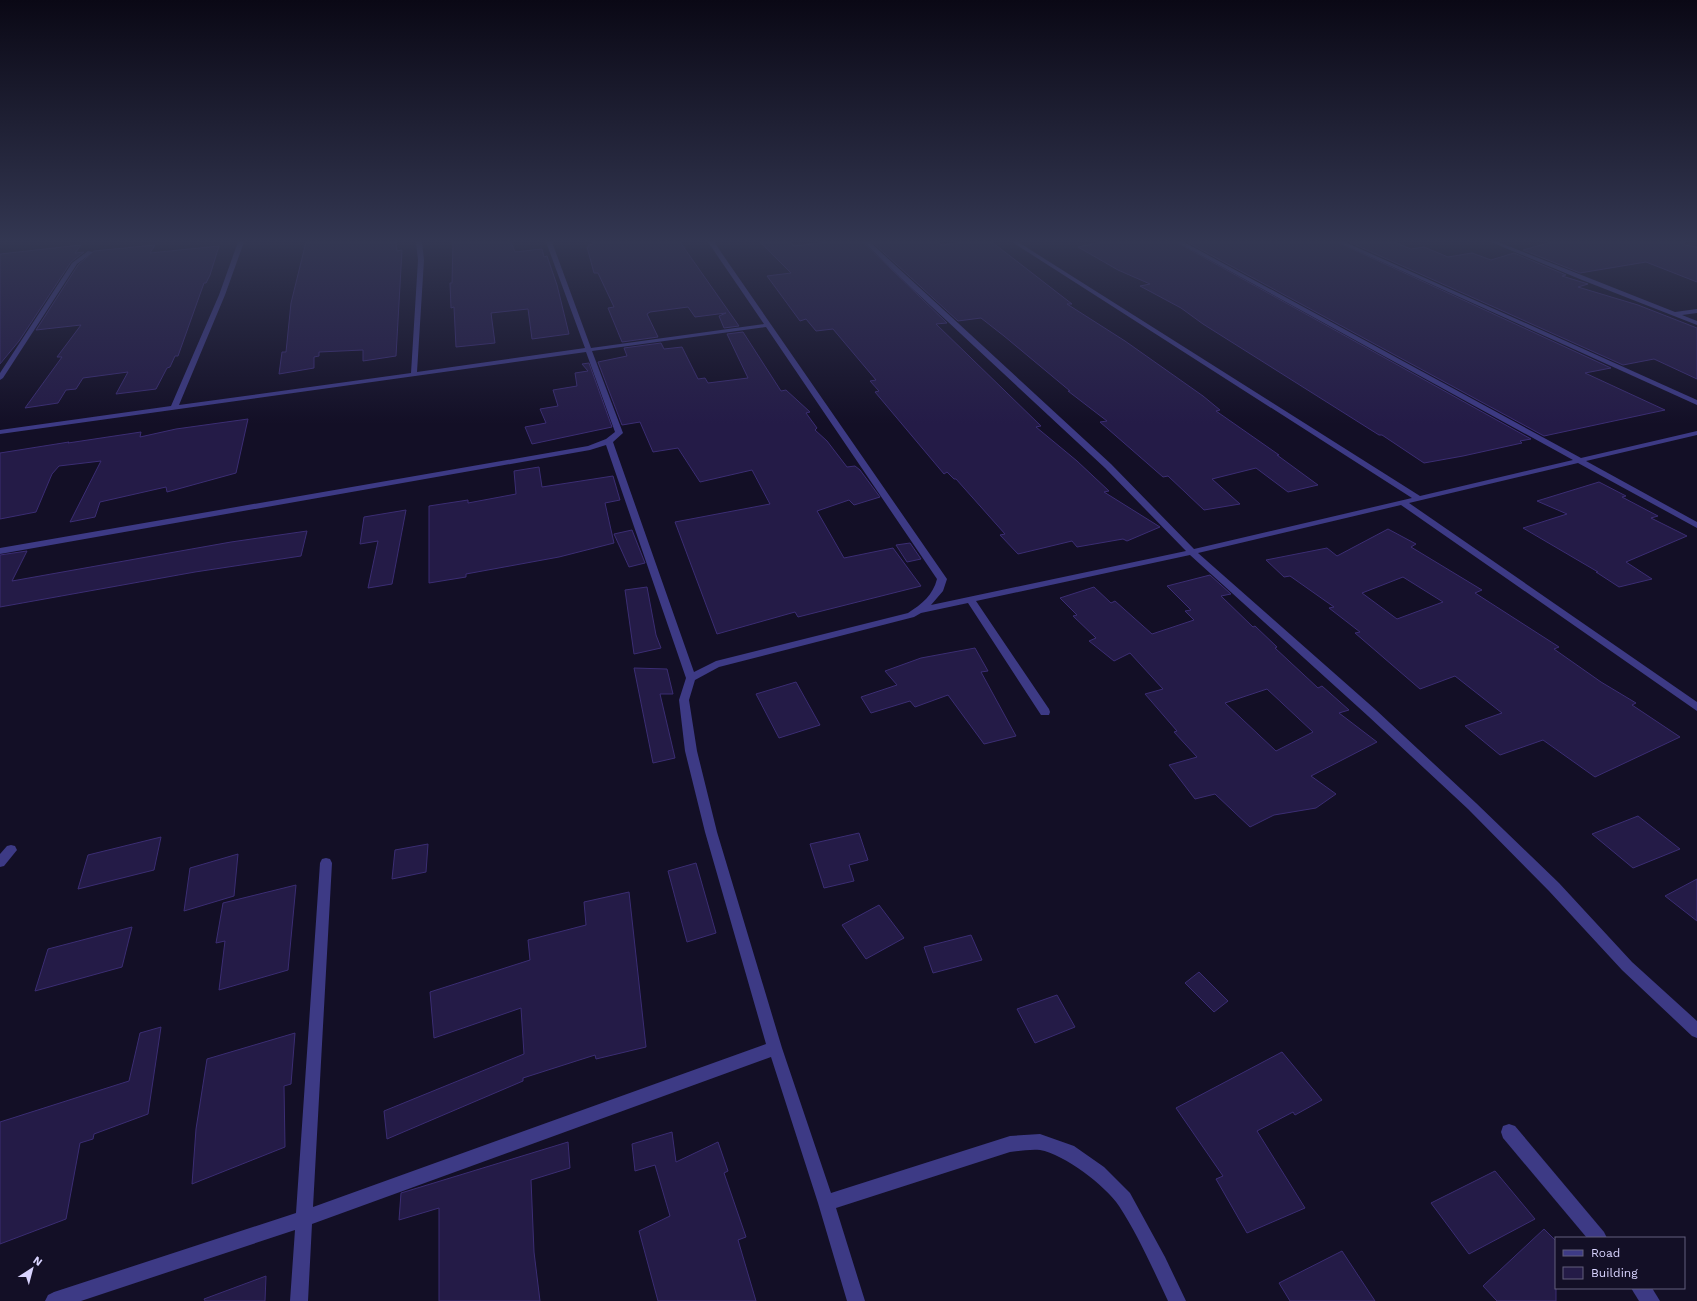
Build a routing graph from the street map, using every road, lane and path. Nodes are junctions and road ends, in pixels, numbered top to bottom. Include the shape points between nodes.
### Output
1 (49, 303) edge
2 (219, 303) edge
3 (418, 303) edge
4 (571, 303) edge
5 (752, 303) edge
6 (930, 303) edge
7 (1110, 303) edge
8 (1292, 303) edge
9 (1475, 303) edge
10 (1644, 303) edge
11 (1697, 311) edge
12 (1676, 314) junction
13 (1697, 323) edge
14 (767, 325) junction
15 (588, 350) junction
16 (414, 374) junction
17 (0, 378) edge
18 (1697, 403) edge
19 (174, 408) junction
20 (0, 432) edge
21 (1697, 433) edge
22 (610, 441) junction
23 (1581, 460) junction
24 (1418, 498) junction
25 (1402, 502) junction
26 (1697, 525) edge
27 (0, 551) edge
28 (1192, 552) junction
29 (970, 599) junction
30 (920, 610) junction
31 (691, 678) junction
32 (1697, 706) edge
33 (1045, 712) dead end
34 (11, 850) dead end
35 (0, 862) edge
36 (326, 863) dead end
37 (1697, 1030) edge
38 (775, 1048) junction
39 (1509, 1132) dead end
40 (826, 1203) junction
41 (304, 1219) junction
42 (1597, 1237) edge
43 (1641, 1289) edge
44 (54, 1301) edge
45 (299, 1301) edge
46 (856, 1301) edge
47 (1177, 1301) edge
48 (1651, 1301) edge

1 - 17 street
2 - 19 street
3 - 16 street
4 - 15 street
5 - 14 street
6 - 28 street via 1108,466
7 - 24 street
8 - 23 street
9 - 18 street
10 - 12 street
11 - 12 street
12 - 13 street
14 - 15 street
14 - 30 street via 942,579 937,593
15 - 16 street
15 - 22 street via 619,433
16 - 19 street
19 - 20 street
21 - 23 street
22 - 27 street via 582,450
22 - 31 street
23 - 24 street
23 - 26 street
24 - 25 street
25 - 28 street
25 - 32 street
28 - 29 street
28 - 37 street via 1472,806 1554,887 1627,966
29 - 30 street
29 - 33 street
30 - 31 street via 900,618 716,664
31 - 38 street via 684,700 691,751 711,832
34 - 35 street
36 - 41 street
38 - 40 street
38 - 41 street
39 - 42 street
40 - 46 street
40 - 47 street via 1010,1144 1040,1142 1068,1152 1098,1173 1124,1199
41 - 44 street
41 - 45 street
43 - 48 street

